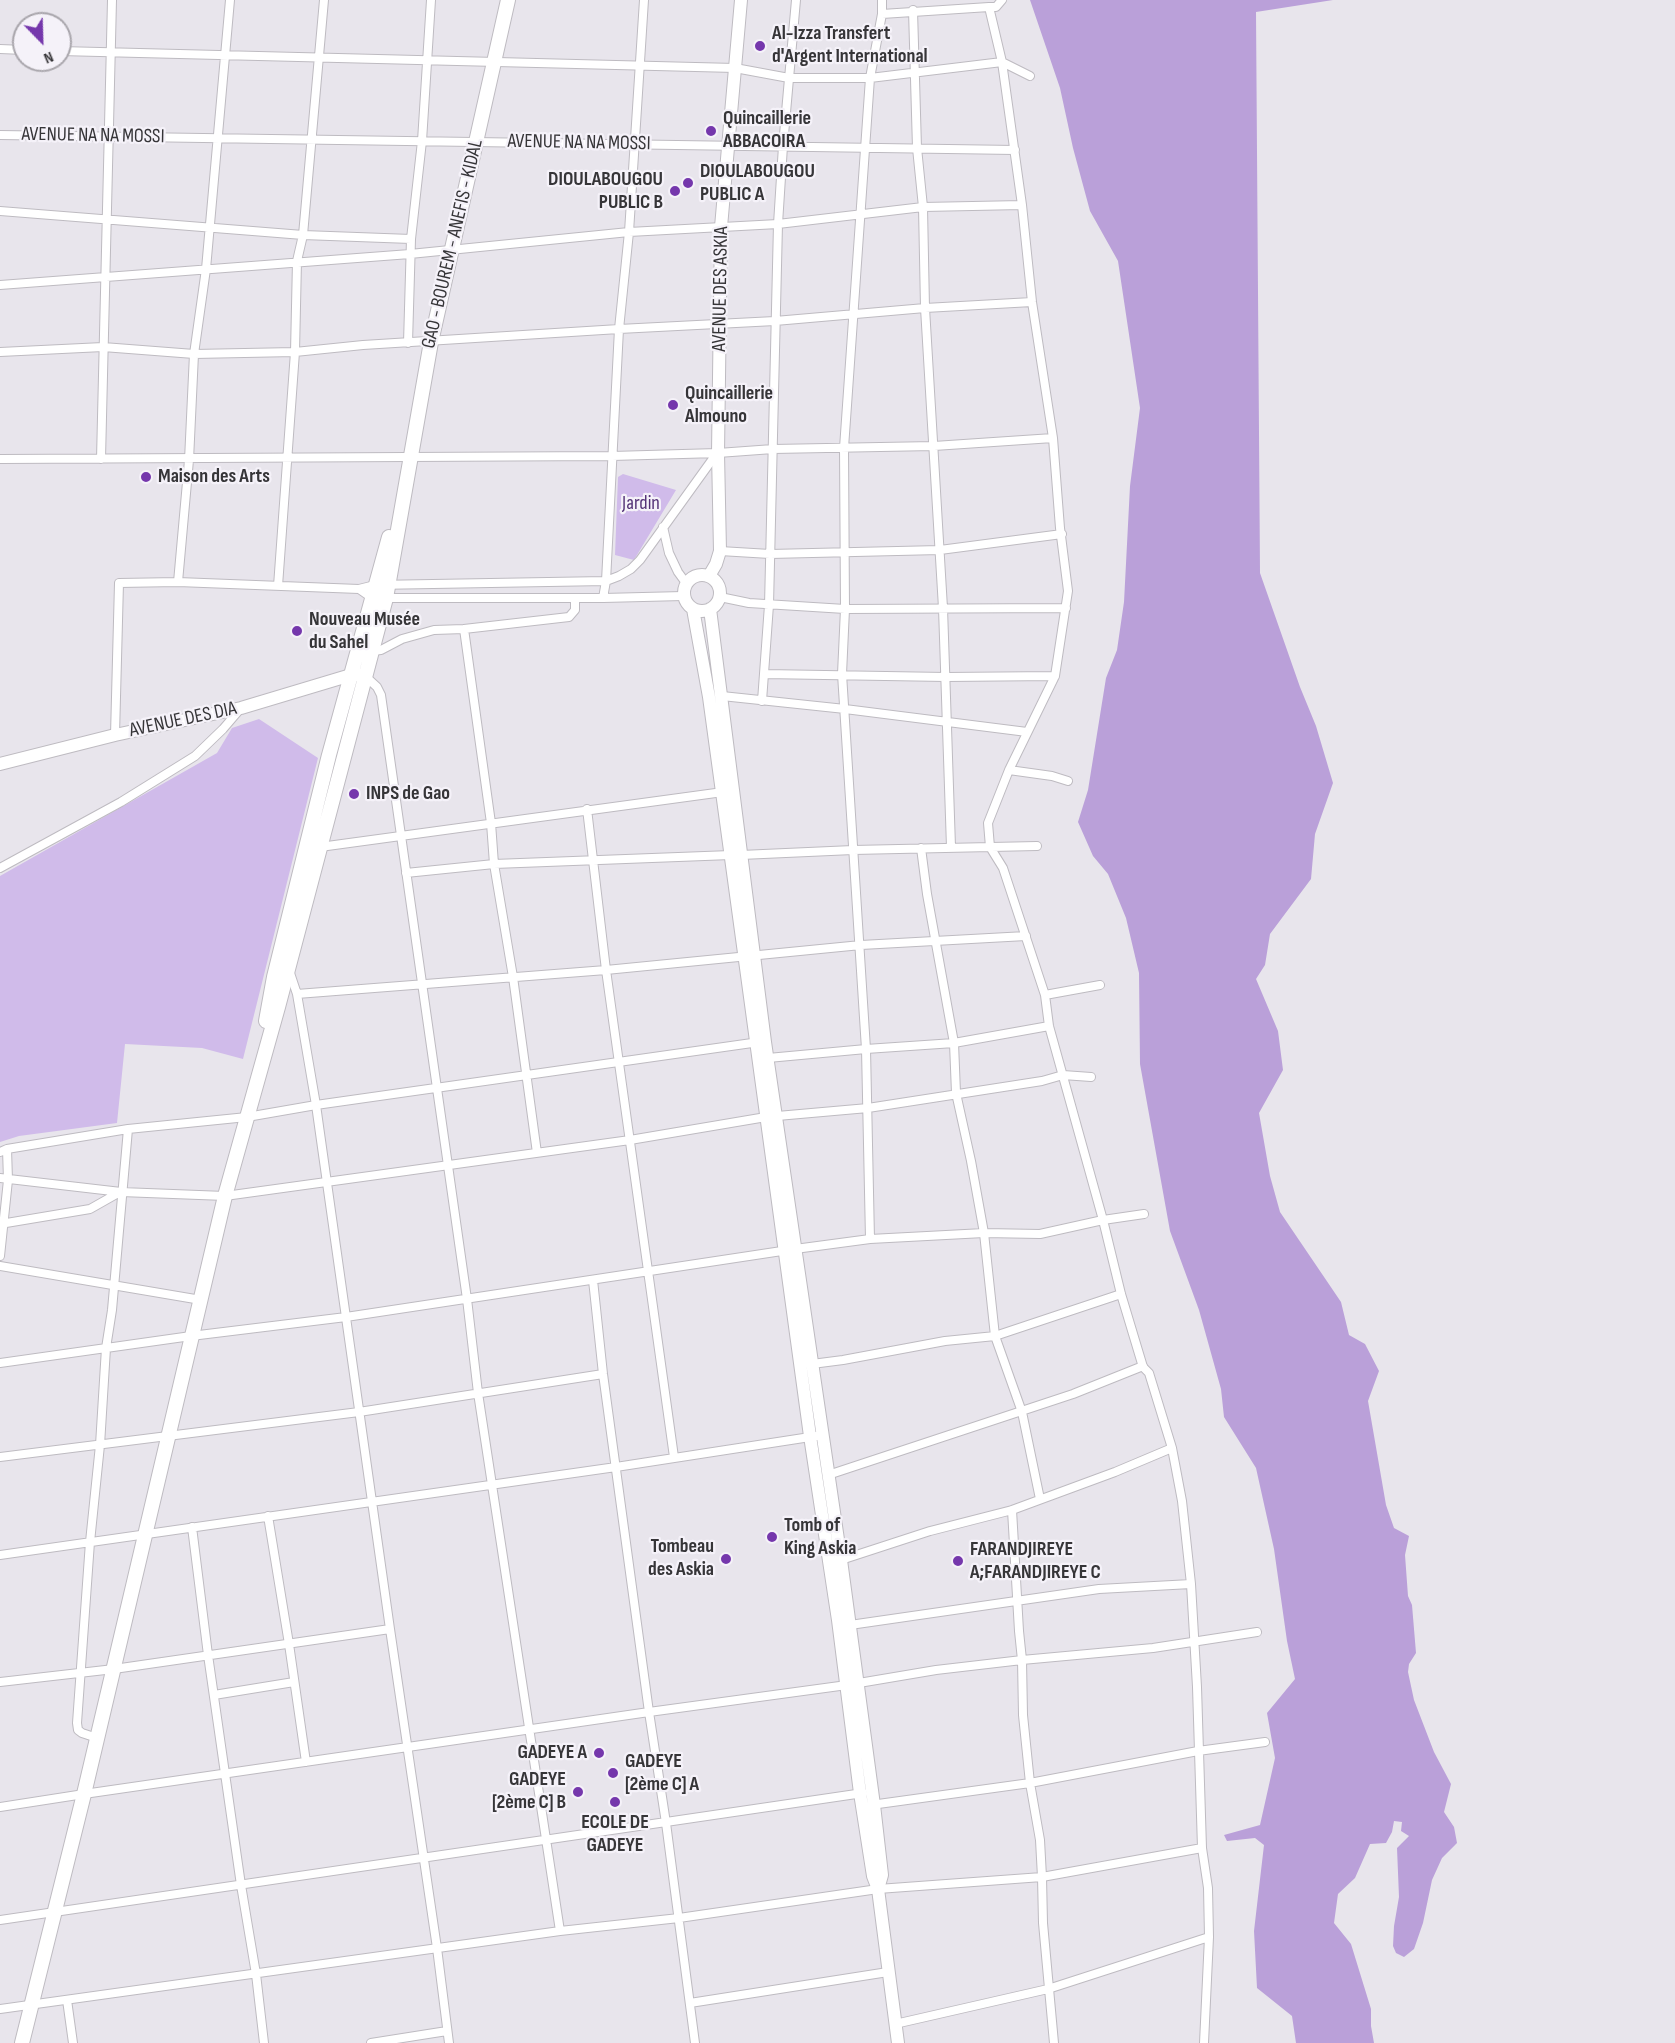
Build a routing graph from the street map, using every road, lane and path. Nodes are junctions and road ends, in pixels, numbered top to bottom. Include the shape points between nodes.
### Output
1 (112, 0) edge
2 (230, 0) edge
3 (324, 0) edge
4 (431, 0) edge
5 (508, 0) edge
6 (644, 0) edge
7 (741, 0) edge
8 (796, 0) edge
9 (882, 0) edge
10 (1002, 0) edge
11 (989, 7) junction
12 (914, 10) junction
13 (882, 14) junction
14 (72, 51) edge
15 (110, 52) junction
16 (225, 55) junction
17 (318, 57) junction
18 (426, 60) junction
19 (494, 62) junction
20 (1002, 62) junction
21 (639, 66) junction
22 (735, 68) junction
23 (915, 73) junction
24 (1030, 76) dead end
25 (789, 78) junction
26 (870, 78) junction
27 (0, 135) edge
28 (108, 136) junction
29 (218, 138) junction
30 (312, 139) junction
31 (422, 141) junction
32 (476, 142) junction
33 (635, 144) junction
34 (727, 146) junction
35 (783, 146) junction
36 (865, 148) junction
37 (917, 148) junction
38 (1015, 150) junction
39 (1022, 205) junction
40 (923, 207) junction
41 (0, 211) edge
42 (861, 214) junction
43 (107, 219) junction
44 (778, 224) junction
45 (721, 227) junction
46 (209, 228) junction
47 (629, 232) junction
48 (303, 236) junction
49 (411, 238) junction
50 (451, 250) junction
51 (410, 254) junction
52 (297, 261) junction
53 (206, 269) junction
54 (105, 276) junction
55 (0, 285) edge
56 (1032, 302) junction
57 (925, 308) junction
58 (855, 313) junction
59 (775, 321) junction
60 (720, 324) junction
61 (619, 329) junction
62 (430, 342) junction
63 (408, 343) junction
64 (103, 348) junction
65 (0, 352) edge
66 (295, 352) junction
67 (194, 354) junction
68 (1053, 438) junction
69 (934, 446) junction
70 (844, 448) junction
71 (773, 449) junction
72 (718, 453) junction
73 (612, 456) junction
74 (410, 457) junction
75 (287, 458) junction
76 (0, 459) edge
77 (101, 459) junction
78 (189, 460) junction
79 (663, 527) junction
80 (1062, 534) junction
81 (940, 550) junction
82 (720, 551) junction
83 (844, 553) junction
84 (770, 554) junction
85 (709, 576) junction
86 (606, 581) junction
87 (178, 582) junction
88 (278, 586) junction
89 (685, 590) junction
90 (380, 592) junction
91 (720, 597) junction
92 (603, 598) junction
93 (575, 599) junction
94 (769, 605) junction
95 (943, 608) junction
96 (1066, 608) junction
97 (693, 609) junction
98 (710, 609) junction
99 (845, 609) junction
100 (464, 629) junction
101 (372, 651) junction
102 (764, 674) junction
103 (842, 674) junction
104 (358, 675) junction
105 (1055, 676) junction
106 (946, 677) junction
107 (722, 696) junction
108 (762, 701) junction
109 (241, 708) junction
110 (845, 709) junction
111 (947, 722) junction
112 (1027, 732) junction
113 (115, 735) junction
114 (0, 764) edge
115 (1009, 770) junction
116 (1068, 782) dead end
117 (723, 792) junction
118 (587, 809) junction
119 (491, 823) junction
120 (400, 836) junction
121 (1037, 846) dead end
122 (320, 847) junction
123 (951, 847) junction
124 (990, 847) junction
125 (921, 848) junction
126 (853, 850) junction
127 (736, 855) junction
128 (594, 860) junction
129 (494, 864) junction
130 (0, 868) edge
131 (406, 873) junction
132 (1026, 936) junction
133 (937, 942) junction
134 (861, 945) junction
135 (750, 957) junction
136 (288, 966) junction
137 (606, 970) junction
138 (513, 977) junction
139 (422, 984) junction
140 (1100, 985) dead end
141 (297, 994) junction
142 (1046, 995) junction
143 (1049, 1026) junction
144 (760, 1042) junction
145 (954, 1043) junction
146 (866, 1049) junction
147 (768, 1058) junction
148 (619, 1063) junction
149 (1063, 1075) junction
150 (526, 1076) junction
151 (1091, 1077) dead end
152 (437, 1088) junction
153 (956, 1093) junction
154 (316, 1105) junction
155 (868, 1107) junction
156 (248, 1117) junction
157 (771, 1117) junction
158 (128, 1129) junction
159 (630, 1140) junction
160 (4, 1150) edge
161 (537, 1153) junction
162 (448, 1165) junction
163 (4, 1179) edge
164 (326, 1182) junction
165 (121, 1192) junction
166 (225, 1196) junction
167 (1144, 1214) dead end
168 (1103, 1220) junction
169 (2, 1224) edge
170 (984, 1233) junction
171 (870, 1239) junction
172 (790, 1249) junction
173 (0, 1256) edge
174 (0, 1266) edge
175 (648, 1272) junction
176 (592, 1280) junction
177 (113, 1284) junction
178 (1121, 1294) junction
179 (467, 1299) junction
180 (201, 1300) junction
181 (346, 1317) junction
182 (191, 1336) junction
183 (995, 1336) junction
184 (106, 1348) junction
185 (0, 1363) edge
186 (813, 1364) junction
187 (1143, 1366) junction
188 (603, 1374) junction
189 (478, 1394) junction
190 (358, 1412) junction
191 (1022, 1412) junction
192 (169, 1435) junction
193 (816, 1436) junction
194 (100, 1445) junction
195 (1172, 1448) junction
196 (0, 1457) edge
197 (674, 1457) junction
198 (616, 1467) junction
199 (828, 1475) junction
200 (492, 1484) junction
201 (1040, 1499) junction
202 (372, 1501) junction
203 (1012, 1510) junction
204 (268, 1516) junction
205 (192, 1527) junction
206 (146, 1534) junction
207 (90, 1542) junction
208 (0, 1555) edge
209 (841, 1560) junction
210 (1191, 1584) junction
211 (1017, 1601) junction
212 (850, 1625) junction
213 (390, 1629) junction
214 (1257, 1632) dead end
215 (1194, 1643) junction
216 (289, 1644) junction
217 (208, 1655) junction
218 (1022, 1659) junction
219 (114, 1669) junction
220 (81, 1672) junction
221 (0, 1682) edge
222 (294, 1682) junction
223 (852, 1684) junction
224 (214, 1695) junction
225 (649, 1712) junction
226 (528, 1729) junction
227 (97, 1738) junction
228 (1265, 1742) dead end
229 (407, 1747) junction
230 (1198, 1751) junction
231 (306, 1762) junction
232 (225, 1774) junction
233 (1030, 1783) junction
234 (84, 1794) junction
235 (867, 1799) junction
236 (0, 1807) edge
237 (666, 1823) junction
238 (546, 1840) junction
239 (1202, 1848) junction
240 (423, 1858) junction
241 (1042, 1877) junction
242 (241, 1885) junction
243 (878, 1889) junction
244 (53, 1912) junction
245 (679, 1918) junction
246 (0, 1920) edge
247 (560, 1931) junction
248 (1209, 1937) junction
249 (437, 1948) junction
250 (888, 1972) junction
251 (256, 1974) junction
252 (1048, 1989) junction
253 (67, 2000) junction
254 (690, 2003) junction
255 (31, 2004) junction
256 (0, 2009) edge
257 (896, 2024) junction
258 (447, 2031) junction
259 (22, 2043) edge
260 (73, 2043) edge
261 (264, 2043) edge
262 (371, 2043) edge
263 (449, 2043) edge
264 (695, 2043) edge
265 (898, 2043) edge
266 (1054, 2043) edge
267 (1204, 2043) edge

1 - 15 street
2 - 16 street
3 - 17 street
4 - 18 street
5 - 19 main road, GAO - BOUREM - ANEFIS - KIDAL
6 - 21 street
7 - 22 street, AVENUE DES ASKIA
8 - 25 street
9 - 13 street
10 - 11 street via 996,7
11 - 12 street
11 - 20 street
12 - 13 street
12 - 23 street
13 - 26 street
14 - 15 street
15 - 16 street
15 - 28 street
16 - 17 street
16 - 29 street
17 - 18 street
17 - 30 street
18 - 19 street
18 - 31 street
19 - 21 street
19 - 32 main road, GAO - BOUREM - ANEFIS - KIDAL
20 - 23 street
20 - 24 street
20 - 38 street
21 - 22 street
21 - 33 street
22 - 25 street
22 - 34 street, AVENUE DES ASKIA
23 - 26 street
23 - 37 street
25 - 26 street
25 - 35 street
26 - 36 street
27 - 28 street, AVENUE NA NA MOSSI
28 - 29 street, AVENUE NA NA MOSSI
28 - 43 street
29 - 30 street, AVENUE NA NA MOSSI
29 - 46 street
30 - 31 street, AVENUE NA NA MOSSI
30 - 48 street
31 - 32 street, AVENUE NA NA MOSSI
31 - 49 street
32 - 33 street, AVENUE NA NA MOSSI
32 - 50 main road, GAO - BOUREM - ANEFIS - KIDAL
33 - 34 street, AVENUE NA NA MOSSI
33 - 47 street
34 - 35 street, AVENUE NA NA MOSSI
34 - 45 street, AVENUE DES ASKIA
35 - 36 street, AVENUE NA NA MOSSI
35 - 44 street
36 - 37 street, AVENUE NA NA MOSSI
36 - 42 street
37 - 38 street, AVENUE NA NA MOSSI
37 - 40 street
38 - 39 street
39 - 40 street
39 - 56 street
40 - 42 street
40 - 57 street
41 - 43 street
42 - 44 street
42 - 58 street
43 - 46 street
43 - 54 street
44 - 45 street
44 - 59 street
45 - 47 street
45 - 60 street, AVENUE DES ASKIA
46 - 48 street
46 - 53 street
47 - 50 street
47 - 61 street
48 - 49 street
48 - 52 street
49 - 51 street
50 - 51 street
50 - 62 main road, GAO - BOUREM - ANEFIS - KIDAL
51 - 52 street
51 - 63 street
52 - 53 street
52 - 66 street
53 - 54 street
53 - 67 street
54 - 55 street
54 - 64 street
56 - 57 street
56 - 68 street
57 - 58 street
57 - 69 street
58 - 59 street
58 - 70 street
59 - 60 street
59 - 71 street
60 - 61 street
60 - 72 street, AVENUE DES ASKIA
61 - 62 street
61 - 73 street
62 - 63 street
62 - 74 main road, GAO - BOUREM - ANEFIS - KIDAL
63 - 66 street
64 - 65 street
64 - 67 street
64 - 77 street
66 - 67 street
66 - 75 street
67 - 78 street
68 - 69 street
68 - 80 street
69 - 70 street
69 - 81 street
70 - 71 street
70 - 83 street
71 - 72 street
71 - 84 street
72 - 73 street
72 - 79 street
72 - 82 street, AVENUE DES ASKIA
73 - 74 street
73 - 86 street
74 - 75 street
74 - 90 main road, GAO - BOUREM - ANEFIS - KIDAL
75 - 78 street
75 - 88 street
76 - 77 street
77 - 78 street
78 - 87 street
79 - 86 street via 631,569
79 - 89 street
80 - 81 street
80 - 96 street
81 - 83 street
81 - 95 street
82 - 84 street
82 - 85 street, AVENUE DES ASKIA
83 - 84 street
83 - 99 street
84 - 94 street
85 - 89 street via 696,575
85 - 91 street via 718,584
86 - 90 street
86 - 92 street
87 - 88 street
87 - 113 street via 119,582
88 - 90 street
89 - 92 street
89 - 97 street via 685,601
90 - 93 street
90 - 101 main road
90 - 104 main road
91 - 94 street
91 - 98 street
92 - 93 street
93 - 100 street via 574,610 568,617
94 - 99 street
94 - 102 street
95 - 96 street
95 - 99 street
95 - 106 street
96 - 105 street
97 - 98 street
97 - 117 street
98 - 107 street
99 - 103 street
100 - 101 street via 417,633
100 - 119 street
101 - 104 main road
102 - 103 street
102 - 108 street
103 - 106 street
103 - 110 street
104 - 109 street, AVENUE DES DIA
104 - 120 street via 377,687 381,695
104 - 122 main road
104 - 156 main road via 329,755 274,977
105 - 106 street
105 - 112 street
106 - 111 street
107 - 108 street
107 - 127 street
108 - 110 street
109 - 113 street, AVENUE DES DIA
109 - 130 street via 195,756
110 - 111 street
110 - 126 street
111 - 112 street
111 - 123 street
112 - 115 street
113 - 114 street, AVENUE DES DIA
115 - 116 street
115 - 124 street via 988,823
117 - 118 street
117 - 127 street
118 - 119 street
118 - 128 street
119 - 120 street
119 - 129 street
120 - 122 street
120 - 131 street
121 - 124 street
122 - 136 main road
123 - 124 street
123 - 125 street
124 - 132 street via 1004,868
125 - 126 street
125 - 133 street
126 - 127 street
126 - 134 street
127 - 128 street
127 - 135 street
128 - 129 street
128 - 137 street
129 - 131 street
129 - 138 street
131 - 139 street
132 - 133 street
132 - 142 street
133 - 134 street
133 - 145 street
134 - 135 street
134 - 146 street
135 - 137 street
135 - 144 street
136 - 141 street
136 - 156 main road
137 - 138 street
137 - 148 street
138 - 139 street
138 - 150 street
139 - 141 street
139 - 152 street
140 - 142 street
141 - 154 street
142 - 143 street
143 - 145 street
143 - 149 street
144 - 147 street
144 - 148 street
144 - 157 street
145 - 146 street
145 - 153 street
146 - 147 street
146 - 155 street
147 - 157 street
148 - 150 street
148 - 159 street
149 - 151 street
149 - 153 street
149 - 168 street
150 - 152 street
150 - 161 street
152 - 154 street
152 - 162 street
153 - 155 street
153 - 170 street
154 - 156 street
154 - 164 street
155 - 157 street
155 - 171 street
156 - 158 street
156 - 166 main road
157 - 159 street
157 - 172 street
158 - 160 street
158 - 165 street
159 - 161 street
159 - 175 street
160 - 163 street
161 - 162 street
162 - 164 street
162 - 179 street
163 - 165 street
163 - 169 street
164 - 166 street
164 - 181 street
165 - 166 street
165 - 169 street via 90,1209
165 - 177 street
166 - 180 main road
167 - 168 street
168 - 170 street via 1040,1234
168 - 178 street
169 - 173 street
170 - 171 street
170 - 183 street
171 - 172 street
172 - 175 street
172 - 186 street
172 - 193 street
174 - 177 street
175 - 176 street
175 - 197 street
176 - 179 street
176 - 188 street
177 - 180 street
177 - 184 street
178 - 183 street
178 - 187 street
179 - 181 street
179 - 189 street
180 - 182 main road
181 - 182 street
181 - 190 street
182 - 184 street
182 - 192 main road
183 - 186 street
183 - 191 street
184 - 185 street
184 - 194 street
186 - 193 street
187 - 191 street
187 - 195 street via 1149,1373
188 - 189 street
188 - 198 street
189 - 190 street
189 - 200 street
190 - 192 street
190 - 202 street
191 - 199 street
191 - 201 street
192 - 194 street
192 - 206 main road
193 - 197 street
193 - 199 street
193 - 223 street
194 - 196 street
194 - 207 street
195 - 201 street
195 - 210 street
197 - 198 street
198 - 200 street
198 - 225 street
199 - 209 street
200 - 202 street
200 - 226 street
201 - 203 street
202 - 204 street
202 - 213 street
203 - 209 street
203 - 211 street
204 - 205 street
204 - 216 street
205 - 206 street
205 - 217 street
206 - 207 street
206 - 219 main road
207 - 208 street
207 - 220 street
209 - 212 street
210 - 211 street via 1099,1589
210 - 215 street
211 - 212 street
211 - 218 street
212 - 223 street
213 - 216 street
213 - 229 street
214 - 215 street
215 - 218 street
215 - 230 street
216 - 217 street
216 - 222 street
217 - 219 street
217 - 224 street
218 - 223 street
218 - 233 street
219 - 220 street
219 - 227 main road
220 - 221 street
220 - 227 street via 77,1726 82,1733
222 - 224 street
222 - 231 street
223 - 225 street
223 - 235 street
224 - 232 street
225 - 226 street
225 - 237 street
226 - 229 street
226 - 238 street
227 - 234 main road
228 - 230 street
229 - 231 street
229 - 240 street
230 - 233 street
230 - 239 street
231 - 232 street
232 - 234 street
232 - 242 street
233 - 235 street
233 - 241 street
234 - 236 street
234 - 244 main road
235 - 237 street
235 - 243 street via 882,1875
237 - 238 street
237 - 245 street
238 - 240 street
238 - 247 street
239 - 241 street
239 - 248 street
240 - 242 street
240 - 249 street
241 - 243 street
241 - 252 street
242 - 244 street
242 - 251 street
243 - 245 street
243 - 250 street
244 - 246 street
244 - 255 main road
245 - 247 street
245 - 254 street
247 - 249 street
248 - 252 street
248 - 267 street
249 - 251 street
249 - 258 street
250 - 254 street
250 - 257 street
251 - 253 street
251 - 261 street
252 - 257 street
252 - 266 street
253 - 255 street
253 - 260 street
254 - 264 street
255 - 256 street
255 - 259 main road
257 - 265 street
258 - 262 street
258 - 263 street

